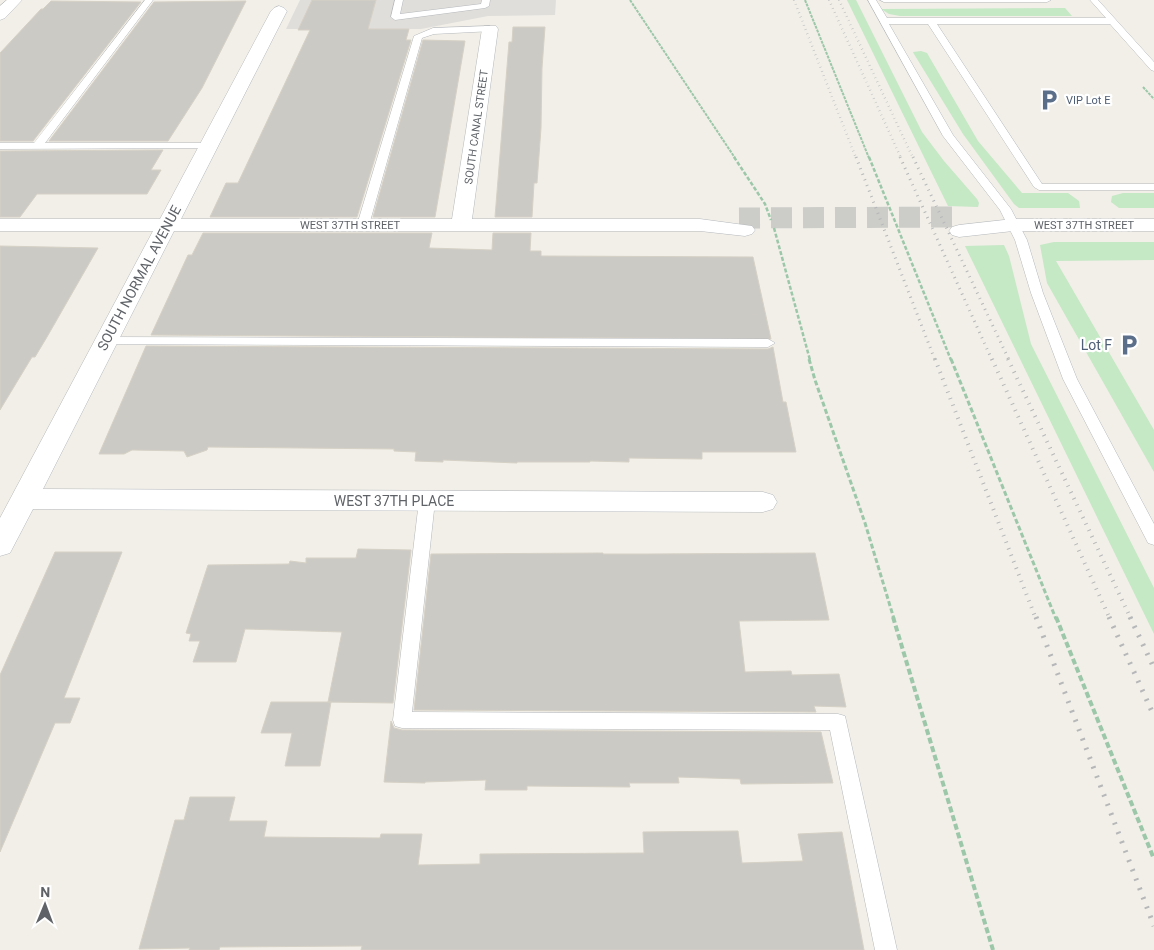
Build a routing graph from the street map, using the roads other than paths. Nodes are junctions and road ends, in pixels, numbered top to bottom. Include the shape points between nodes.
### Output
1 (15, 0) edge
2 (149, 0) edge
3 (399, 0) edge
4 (486, 0) edge
5 (872, 0) edge
6 (884, 0) edge
7 (1047, 0) edge
8 (1094, 0) edge
9 (279, 11) dead end
10 (0, 15) edge
11 (883, 21) junction
12 (931, 21) junction
13 (1112, 21) junction
14 (490, 29) joint
15 (1154, 68) edge
16 (0, 146) edge
17 (37, 146) junction
18 (208, 146) junction
19 (1154, 187) edge
20 (742, 224) tunnel mouth
21 (956, 224) tunnel mouth
22 (0, 225) edge
23 (167, 225) junction
24 (363, 225) junction
25 (461, 225) junction
26 (1013, 225) junction
27 (1154, 225) edge
28 (107, 341) junction
29 (768, 343) dead end
30 (24, 499) junction
31 (427, 501) junction
32 (763, 502) dead end
33 (1154, 540) edge
34 (0, 545) edge
35 (886, 950) edge

1 - 10 street
2 - 17 lane
3 - 4 lane via 395,17 486,6
5 - 11 lane
6 - 7 lane
8 - 13 lane
9 - 18 street, SOUTH NORMAL AVENUE
11 - 12 lane
11 - 26 lane via 948,136 1005,209
12 - 13 lane
12 - 19 lane via 1039,187
13 - 15 lane
14 - 24 lane via 433,31 418,36
14 - 25 street, SOUTH CANAL STREET
16 - 17 lane
17 - 18 lane
18 - 23 street, SOUTH NORMAL AVENUE
20 - 25 street, WEST 37TH STREET
21 - 26 street, WEST 37TH STREET
22 - 23 street, WEST 37TH STREET
23 - 24 street, WEST 37TH STREET
23 - 28 street, SOUTH NORMAL AVENUE
24 - 25 street, WEST 37TH STREET
26 - 27 street, WEST 37TH STREET
26 - 33 lane via 1070,379
28 - 29 lane
28 - 30 street, SOUTH NORMAL AVENUE
30 - 31 street, WEST 37TH PLACE
30 - 34 street, SOUTH NORMAL AVENUE
31 - 32 street, WEST 37TH PLACE
31 - 35 lane via 402,720 838,722

